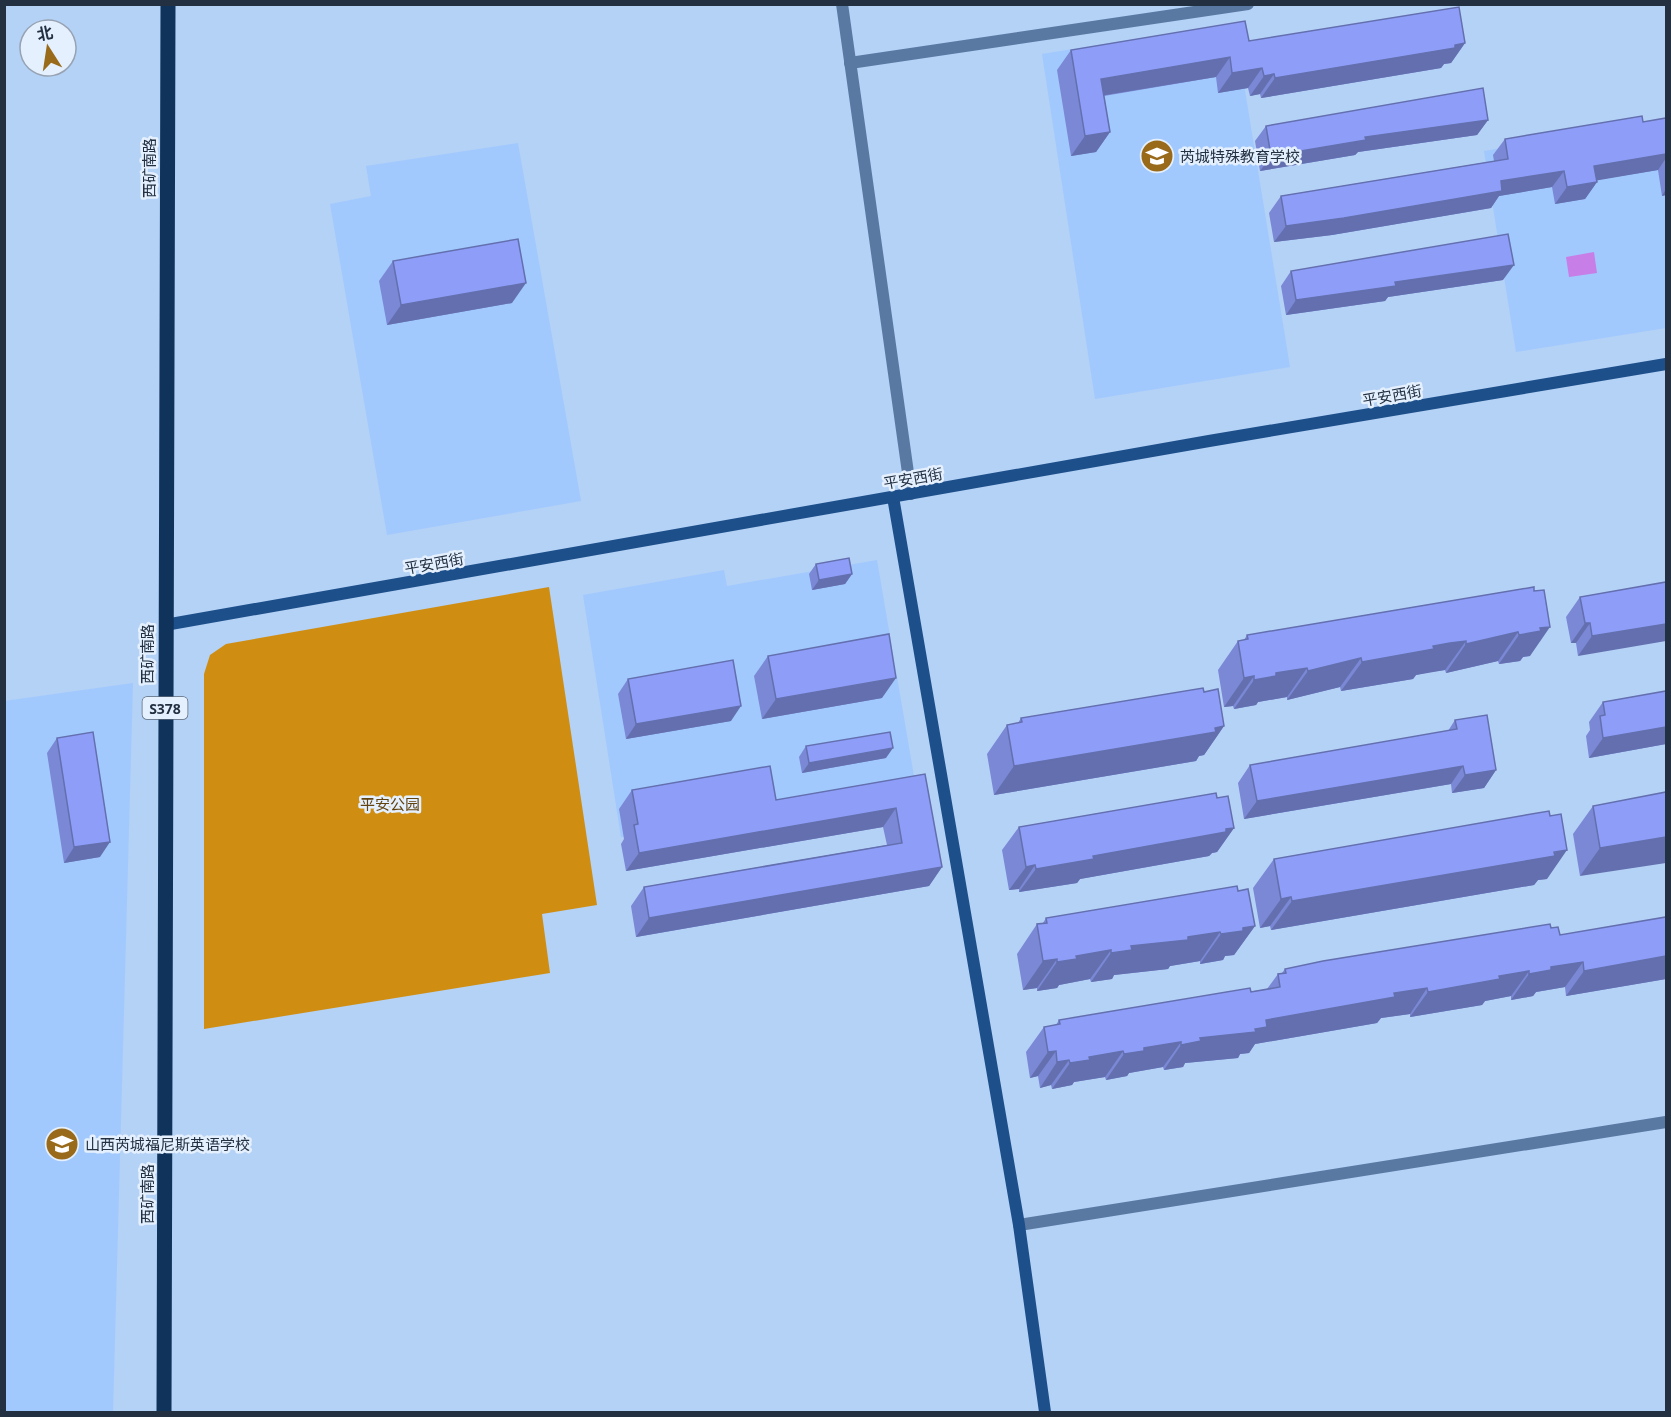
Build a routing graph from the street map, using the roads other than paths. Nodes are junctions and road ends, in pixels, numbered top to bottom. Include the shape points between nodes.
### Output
1 (168, 4) edge
2 (842, 4) edge
3 (1248, 4) edge
4 (850, 63) junction
5 (1666, 364) edge
6 (910, 494) junction
7 (893, 497) junction
8 (165, 625) junction
9 (1666, 1122) edge
10 (1019, 1225) junction
11 (164, 1413) edge
12 (1045, 1413) edge

1 - 8 main road, 西矿南路 / S378
2 - 4 street
3 - 4 street
4 - 6 street
5 - 6 street, 平安西街
6 - 7 street, 平安西街
7 - 8 street, 平安西街
7 - 10 street
8 - 11 main road, 西矿南路 / S378
9 - 10 street
10 - 12 street

